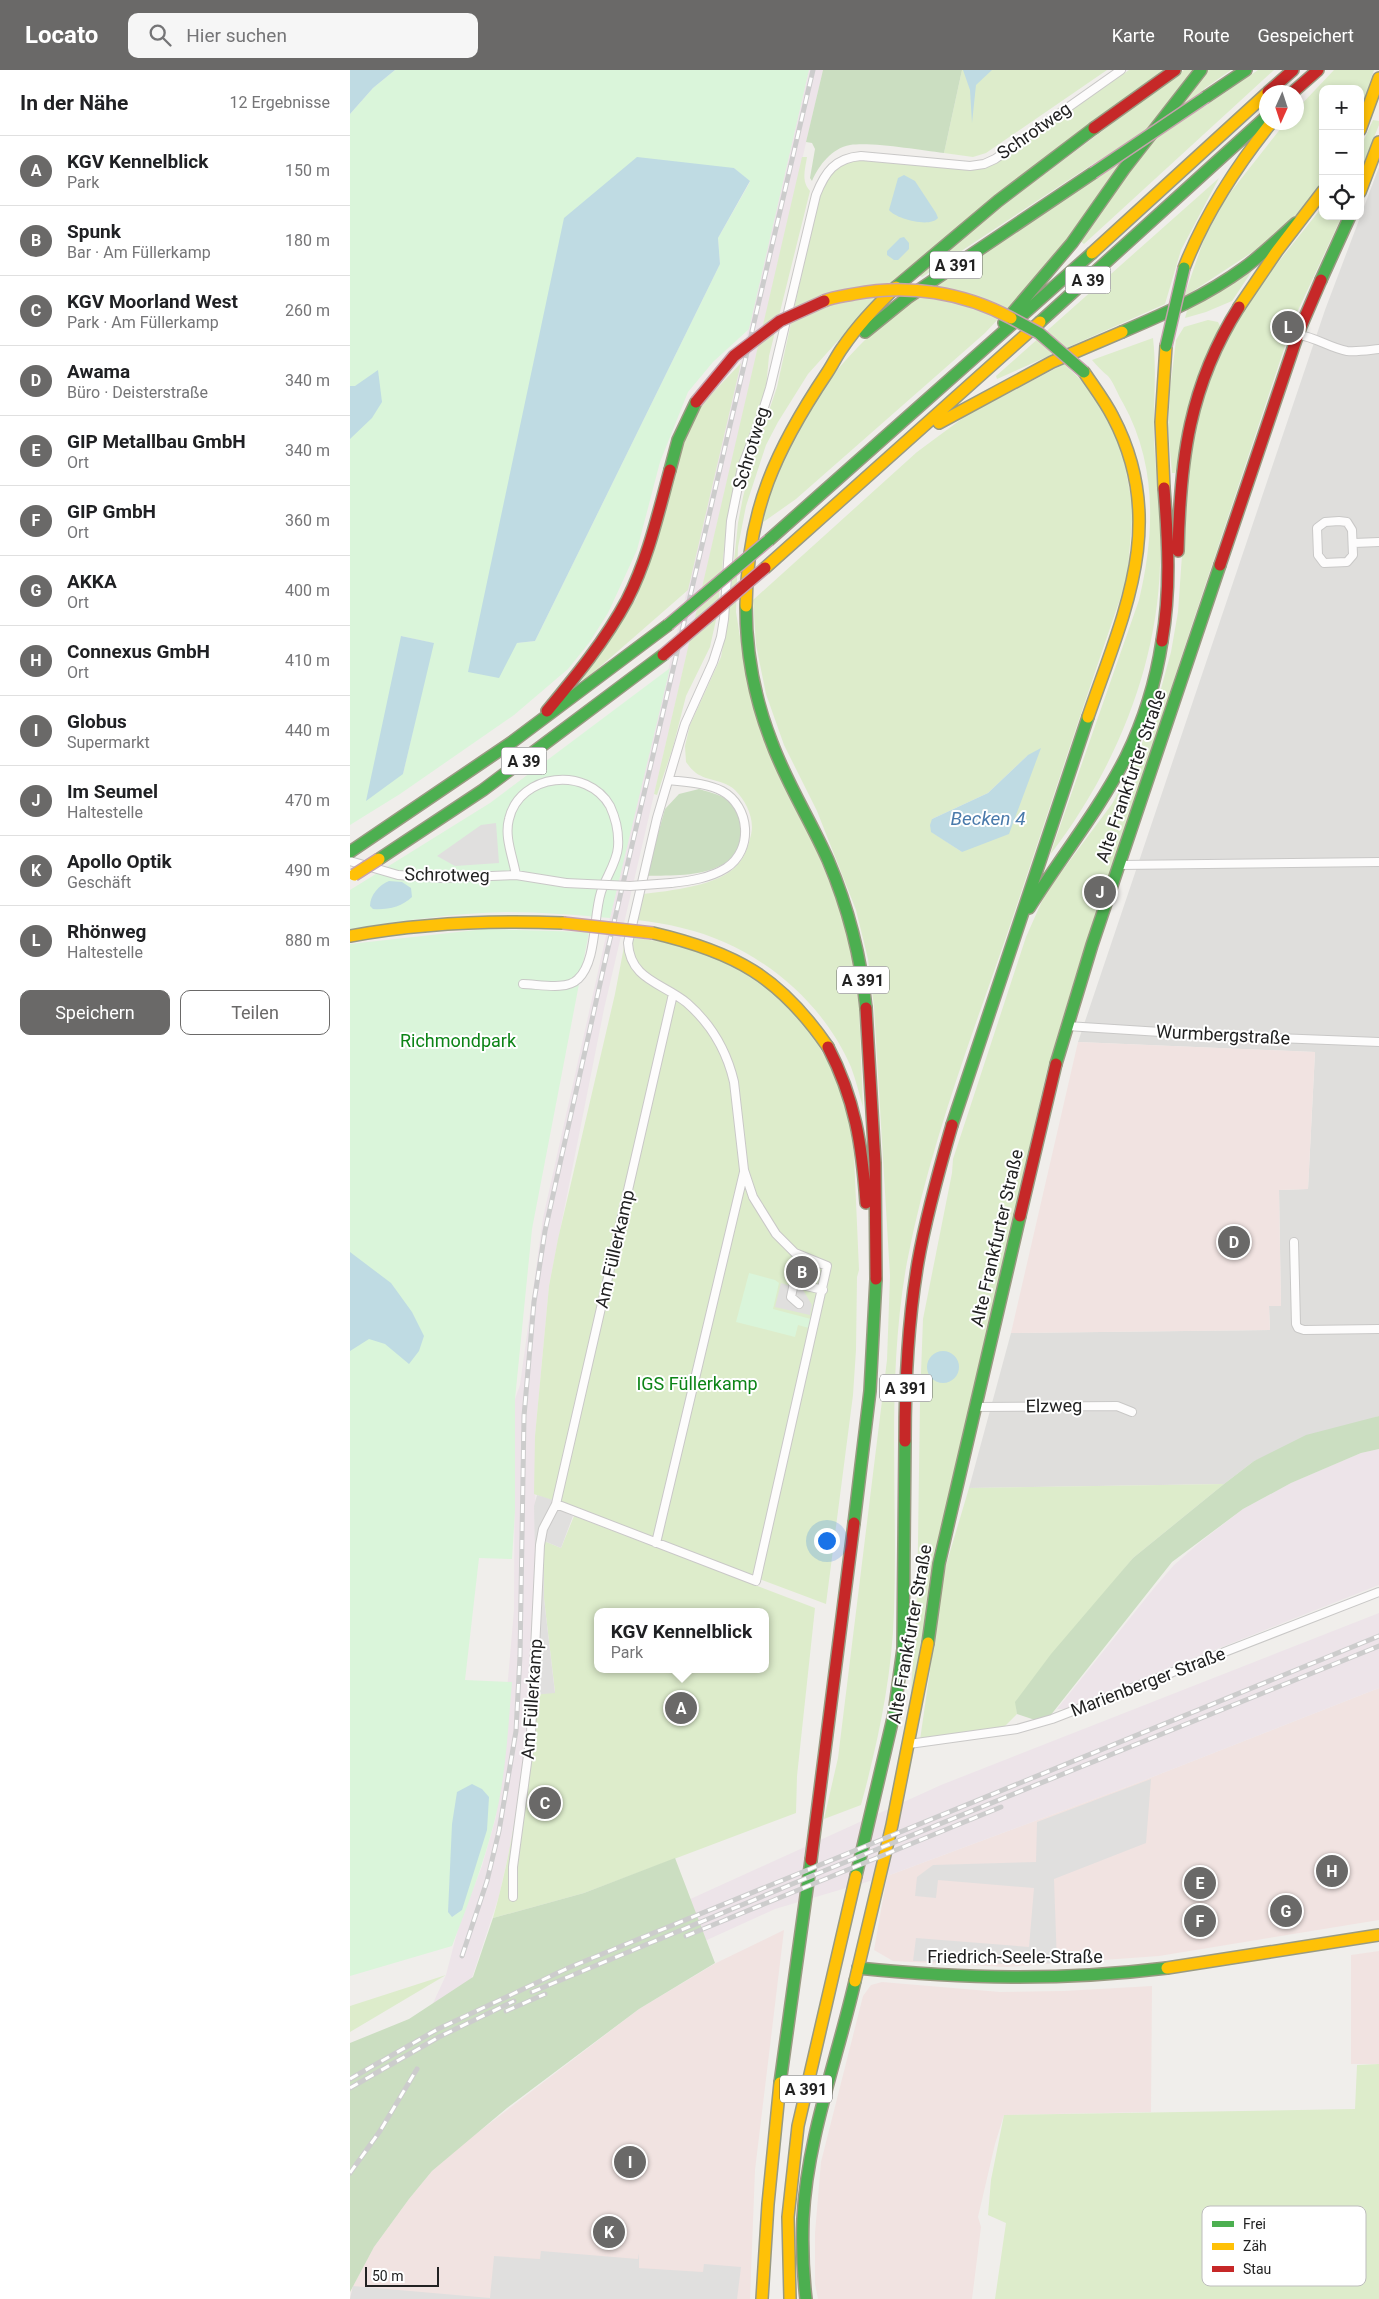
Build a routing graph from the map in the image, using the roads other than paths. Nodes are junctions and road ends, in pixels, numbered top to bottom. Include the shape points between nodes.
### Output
1 (1121, 70) edge
2 (1175, 70) edge
3 (1201, 70) edge
4 (1246, 70) edge
5 (1293, 70) edge
6 (1314, 74) edge
7 (1379, 78) edge
8 (1276, 85) edge
9 (1303, 85) edge
10 (1259, 100) edge
11 (1364, 119) edge
12 (1259, 123) edge
13 (1266, 130) edge
14 (1379, 142) edge
15 (1364, 181) edge
16 (1319, 196) edge
17 (1348, 220) edge
18 (1296, 223) junction
19 (1298, 335) junction
20 (1379, 349) edge
21 (830, 369) junction
22 (960, 373) junction
23 (908, 442) junction
24 (1379, 542) edge
25 (1354, 543) junction
26 (1168, 590) junction
27 (531, 729) junction
28 (669, 780) junction
29 (353, 851) edge
30 (350, 861) edge
31 (1379, 862) edge
32 (1119, 865) junction
33 (516, 875) junction
34 (352, 876) edge
35 (350, 936) edge
36 (1008, 952) junction
37 (522, 984) dead end
38 (674, 994) junction
39 (1067, 1026) junction
40 (1379, 1042) edge
41 (744, 1170) junction
42 (1294, 1242) dead end
43 (823, 1290) junction
44 (799, 1304) dead end
45 (1379, 1329) edge
46 (874, 1344) junction
47 (975, 1408) junction
48 (1132, 1412) dead end
49 (556, 1504) junction
50 (656, 1543) junction
51 (1379, 1592) edge
52 (909, 1744) junction
53 (513, 1897) dead end
54 (1379, 1935) edge
55 (858, 1968) junction
56 (770, 2181) junction
57 (762, 2299) edge
58 (772, 2299) edge
59 (790, 2299) edge
60 (806, 2299) edge

1 - 28 street, Schrotweg via 984,164 970,166 861,156 838,162 825,175 816,195 765,407 742,467 731,521 724,619 719,643 685,724
2 - 21 main road via 1034,172 925,261 845,343
3 - 22 main road via 1124,169 1072,243
4 - 21 main road, A 391, bridge via 907,298 861,336
5 - 8 main road, A 39
6 - 9 main road
7 - 11 main road
10 - 22 main road, A 39
12 - 23 main road, A 39
13 - 26 main road, A 391, bridge via 1217,196 1195,236 1166,346 1160,412
14 - 15 main road
16 - 18 main road
17 - 19 main road, Alte Frankfurter Straße
18 - 23 main road via 1244,268 1201,295 1026,374
18 - 26 main road via 1240,301 1203,377 1185,445 1177,572
19 - 20 street via 1349,351
19 - 32 main road, Alte Frankfurter Straße
21 - 46 main road, A 391 via 795,419 773,462 751,537 745,612 751,670 765,722 830,864 857,947 866,1000 873,1135 877,1283
22 - 27 main road, A 39, bridge via 668,625
23 - 34 main road, A 39, bridge via 663,655 483,790
24 - 25 street
25 - 25 street via 1353,555 1348,562 1324,563 1318,555 1317,528 1325,522 1347,522
26 - 36 main road, A 391 via 1158,666 1135,736 1108,789 1020,924
27 - 29 main road, A 39
27 - 36 main road, bridge via 591,658 627,599 652,538 678,440 696,402 731,358 775,323 826,300 881,289 937,291 992,306 1042,334 1084,372 1113,416 1127,448 1139,499 1139,550 1133,584
28 - 33 street, Schrotweg, bridge via 722,791 739,810 744,818 746,834 740,852 728,867 701,878 630,886
28 - 38 street via 628,943 628,957 647,979
30 - 33 street, Schrotweg via 378,870 442,878
31 - 32 street
32 - 39 main road, Alte Frankfurter Straße
33 - 37 street, Schrotweg via 508,820 527,791 545,782 565,779 592,787 606,800 617,826 617,857 600,894 586,967 578,980 570,984
35 - 46 main road, bridge via 396,928 479,921 563,923 652,933 705,946 754,970 796,1004 829,1048 850,1096 858,1124
36 - 59 main road, A 391 via 956,1109 918,1262 905,1398 903,1649 894,1714 798,2126 788,2217
38 - 41 street via 687,1003 718,1040 731,1068
38 - 49 street, Am Füllerkamp
39 - 40 street, Wurmbergstraße
39 - 47 main road, Alte Frankfurter Straße
41 - 43 street via 753,1197 776,1234 795,1253 827,1266
41 - 50 street
42 - 45 street via 1298,1328
43 - 44 street via 794,1283 791,1297
43 - 50 street via 756,1581
46 - 56 main road, A 391
47 - 48 street, Elzweg via 1117,1406
47 - 52 main road, Alte Frankfurter Straße via 939,1564 925,1666
49 - 50 street
49 - 53 street, Am Füllerkamp via 543,1529 540,1545 531,1733 512,1867
51 - 52 street, Marienberger Straße via 1052,1718 1017,1729
52 - 55 main road, Alte Frankfurter Straße
54 - 55 main road, Friedrich-Seele-Straße via 1207,1963 1077,1977 974,1977
55 - 60 main road, Alte Frankfurter Straße via 825,2092 807,2183 802,2237
56 - 57 main road
56 - 58 main road, A 391

